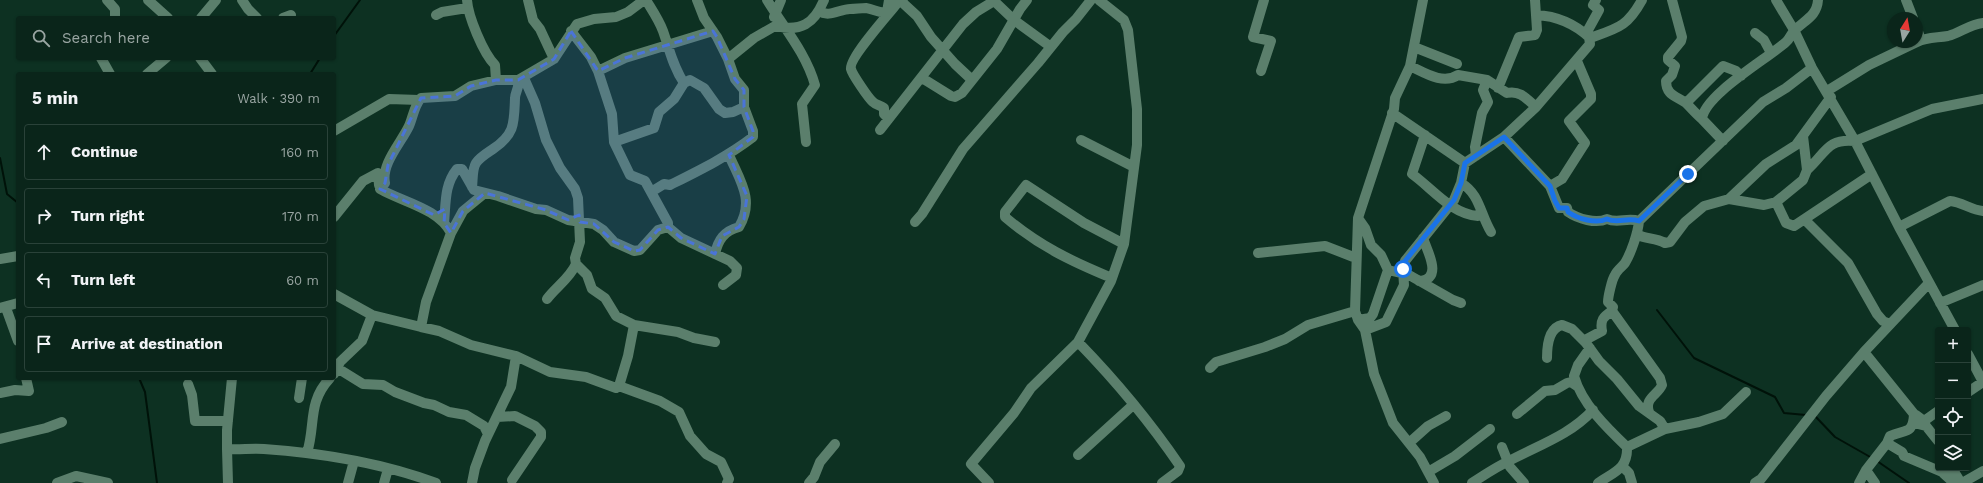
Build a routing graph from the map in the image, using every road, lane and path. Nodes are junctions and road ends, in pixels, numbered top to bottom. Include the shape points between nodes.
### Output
1 (107, 0) edge
2 (148, 0) edge
3 (216, 0) edge
4 (242, 0) edge
5 (528, 0) edge
6 (645, 0) edge
7 (697, 0) edge
8 (767, 0) edge
9 (781, 0) edge
10 (824, 0) edge
11 (889, 0) edge
12 (901, 0) edge
13 (993, 0) edge
14 (1027, 0) edge
15 (1091, 0) edge
16 (1099, 0) edge
17 (1264, 0) edge
18 (1423, 0) edge
19 (1535, 0) edge
20 (1596, 0) edge
21 (1642, 0) edge
22 (1672, 0) edge
23 (1776, 0) edge
24 (1818, 0) edge
25 (1906, 0) edge
26 (467, 4) edge
27 (819, 11) junction
28 (888, 12) junction
29 (1911, 12) edge
30 (775, 13) junction
31 (436, 15) dead end
32 (1536, 15) junction
33 (114, 16) edge
34 (166, 16) edge
35 (204, 16) edge
36 (255, 16) edge
37 (1014, 20) junction
38 (1983, 23) edge
39 (770, 28) junction
40 (786, 28) junction
41 (1794, 30) junction
42 (713, 31) junction
43 (571, 32) junction
44 (1755, 33) dead end
45 (1590, 38) junction
46 (1923, 39) edge
47 (666, 45) junction
48 (1414, 47) junction
49 (1051, 48) junction
50 (1904, 48) edge
51 (942, 50) junction
52 (1771, 53) junction
53 (554, 59) junction
54 (728, 59) junction
55 (102, 60) edge
56 (164, 60) edge
57 (202, 60) edge
58 (1577, 61) junction
59 (1457, 64) dead end
60 (1410, 66) junction
61 (1812, 68) junction
62 (598, 71) junction
63 (1261, 71) dead end
64 (109, 72) edge
65 (149, 72) edge
66 (210, 72) edge
67 (1740, 76) junction
68 (922, 78) junction
69 (521, 79) junction
70 (972, 79) junction
71 (496, 80) junction
72 (1487, 80) junction
73 (684, 83) junction
74 (1498, 88) junction
75 (1829, 94) junction
76 (1983, 99) edge
77 (419, 100) junction
78 (1686, 104) junction
79 (744, 107) junction
80 (1536, 107) junction
81 (1392, 113) junction
82 (888, 118) junction
83 (1702, 119) junction
84 (336, 130) edge
85 (880, 130) dead end
86 (1425, 134) junction
87 (1803, 136) junction
88 (1504, 137) junction
89 (1081, 140) dead end
90 (1723, 141) junction
91 (1855, 141) junction
92 (614, 142) junction
93 (806, 142) dead end
94 (729, 155) junction
95 (1476, 156) junction
96 (1465, 163) junction
97 (1134, 167) junction
98 (1807, 170) junction
99 (1872, 174) junction
100 (1461, 183) junction
101 (1550, 186) junction
102 (472, 187) junction
103 (380, 189) junction
104 (651, 192) junction
105 (485, 193) junction
106 (1729, 199) junction
107 (1776, 202) junction
108 (1450, 205) junction
109 (446, 206) junction
110 (1482, 210) junction
111 (1983, 211) edge
112 (336, 215) edge
113 (434, 215) junction
114 (580, 217) junction
115 (1358, 218) junction
116 (1805, 220) junction
117 (1639, 221) junction
118 (915, 222) dead end
119 (444, 223) junction
120 (668, 227) junction
121 (1899, 227) junction
122 (1491, 232) dead end
123 (451, 233) junction
124 (1637, 234) junction
125 (1423, 238) junction
126 (1124, 244) junction
127 (1258, 253) dead end
128 (715, 254) junction
129 (16, 256) edge
130 (1356, 258) junction
131 (0, 259) edge
132 (576, 264) junction
133 (1388, 270) junction
134 (1410, 277) junction
135 (1112, 278) junction
136 (1929, 283) junction
137 (723, 285) dead end
138 (1983, 285) edge
139 (336, 295) edge
140 (547, 300) dead end
141 (1461, 303) dead end
142 (1940, 303) junction
143 (16, 304) edge
144 (3, 308) edge
145 (1612, 311) junction
146 (1373, 314) junction
147 (1389, 314) junction
148 (372, 315) junction
149 (1357, 315) junction
150 (1890, 324) junction
151 (421, 326) junction
152 (634, 326) junction
153 (1953, 327) edge
154 (1365, 330) junction
155 (16, 337) edge
156 (715, 342) dead end
157 (1078, 342) junction
158 (1588, 346) junction
159 (1864, 352) junction
160 (516, 356) junction
161 (1547, 358) dead end
162 (1971, 360) edge
163 (1210, 368) dead end
164 (336, 369) edge
165 (336, 374) edge
166 (26, 380) edge
167 (232, 380) edge
168 (302, 380) edge
169 (329, 380) edge
170 (188, 384) dead end
171 (619, 386) junction
172 (1577, 386) junction
173 (1971, 390) edge
174 (1746, 392) dead end
175 (0, 393) edge
176 (299, 398) dead end
177 (1133, 405) junction
178 (1593, 410) junction
179 (1649, 412) junction
180 (1935, 413) edge
181 (1517, 414) dead end
182 (1446, 416) dead end
183 (497, 417) junction
184 (1914, 418) junction
185 (228, 421) junction
186 (62, 422) dead end
187 (1490, 429) dead end
188 (1665, 429) junction
189 (488, 434) junction
190 (1935, 437) edge
191 (0, 439) edge
192 (1408, 443) junction
193 (1887, 443) junction
194 (835, 444) dead end
195 (1502, 447) dead end
196 (1628, 448) junction
197 (227, 449) junction
198 (307, 453) junction
199 (1078, 455) dead end
200 (1508, 461) junction
201 (354, 462) junction
202 (1623, 467) junction
203 (388, 469) junction
204 (1866, 470) junction
205 (1954, 471) edge
206 (1983, 471) edge
207 (1428, 472) junction
208 (512, 480) dead end
209 (1761, 482) edge
210 (57, 483) edge
211 (108, 483) edge
212 (228, 483) edge
213 (348, 483) edge
214 (384, 483) edge
215 (436, 483) edge
216 (472, 483) edge
217 (727, 483) edge
218 (809, 483) edge
219 (990, 483) edge
220 (1162, 483) edge
221 (1434, 483) edge
222 (1472, 483) edge
223 (1524, 483) edge
224 (1598, 483) edge
225 (1632, 483) edge
226 (1859, 483) edge
227 (1875, 483) edge
228 (1954, 483) edge
229 (1962, 483) edge

1 - 33 street via 115,9
2 - 34 street
3 - 35 street
4 - 36 street
5 - 53 street via 533,20
6 - 43 street via 616,17 577,24
6 - 47 street via 663,31
7 - 42 street via 704,18
8 - 30 street
9 - 30 street
10 - 27 street
11 - 28 street
12 - 28 street
12 - 51 street
13 - 37 street
13 - 51 street via 963,24
14 - 37 street
15 - 49 street
16 - 97 street via 1124,20 1128,30 1137,109
17 - 63 street via 1253,37 1271,41
18 - 48 street
19 - 32 street
20 - 45 street via 1593,5 1599,10 1588,30
21 - 45 street via 1628,22
22 - 78 street via 1682,37 1668,57 1675,70 1666,81 1666,89
23 - 41 street
24 - 41 street via 1816,11
25 - 29 street
26 - 31 street
26 - 71 street via 490,60 495,65
27 - 28 street via 834,14 842,10 865,8 882,14
27 - 40 street via 804,25
28 - 82 street via 851,62 850,68 873,102 884,108 884,114
30 - 39 street
30 - 40 street
32 - 45 street via 1548,15 1566,22
32 - 74 street via 1535,35 1519,37
37 - 49 street
37 - 70 street via 997,49
38 - 46 street via 1948,36
39 - 40 street
39 - 54 street
40 - 93 street via 812,72 815,85 802,104
41 - 52 street via 1787,42
41 - 61 street
42 - 47 street
42 - 54 street
43 - 53 street
43 - 62 street via 591,57
44 - 52 street via 1764,40
45 - 58 street via 1590,44 1576,59
47 - 62 street via 626,58
47 - 73 street
48 - 59 street
48 - 60 street
49 - 118 street via 963,149
50 - 75 street via 1869,65
51 - 68 street
51 - 70 street
52 - 67 street
53 - 69 street
54 - 79 street via 735,79 744,90
55 - 64 street
56 - 65 street
57 - 66 street
58 - 80 street
58 - 101 street via 1591,94 1591,100 1569,121 1585,143 1562,179
60 - 72 street via 1439,78 1451,80 1458,75
60 - 81 street via 1395,98
61 - 75 street
61 - 90 street via 1763,102
62 - 92 street via 612,114
67 - 78 street via 1736,71 1723,66
67 - 83 street via 1711,100 1702,114
68 - 70 street via 955,97 962,93
68 - 82 street
69 - 71 street
69 - 102 street via 515,94 512,132 475,164
69 - 114 street via 535,103 546,140 560,168 575,189 580,204
71 - 77 street via 471,86 455,96
72 - 74 street
72 - 95 street via 1483,90 1488,102 1482,113 1475,147
73 - 79 street via 690,80 704,88 719,109 725,113
73 - 92 street via 674,99 659,112 654,128
74 - 80 street via 1507,94 1514,92 1522,95
75 - 87 street
75 - 91 street
76 - 91 street via 1932,109
77 - 84 street via 389,99
77 - 103 street via 388,165 384,177 386,183
78 - 83 street
79 - 94 street via 753,137
80 - 88 street
81 - 86 street
81 - 115 street
82 - 85 street
83 - 90 street
86 - 96 street
86 - 108 street via 1412,174
87 - 98 street
87 - 106 street via 1796,145 1766,164
88 - 95 street
88 - 101 street
89 - 97 street
90 - 117 street
91 - 98 street via 1834,142
91 - 99 street
92 - 104 street via 630,175 645,181
94 - 104 street via 707,165 695,174 689,174 670,185 664,184
94 - 128 street via 747,196 747,206 739,227 722,236
95 - 96 street
96 - 100 street
97 - 126 street
98 - 107 street via 1803,180
99 - 116 street
99 - 121 street
100 - 108 street
100 - 110 street via 1471,189
101 - 117 street via 1559,208 1567,208 1572,215 1614,222 1629,218
102 - 105 street
102 - 109 street via 462,169 457,169 446,191
103 - 112 street via 378,173 363,181
103 - 113 street
104 - 120 street
105 - 114 street via 546,210 568,220
105 - 123 street via 463,210
106 - 107 street via 1764,205
106 - 124 street via 1704,206 1685,222 1670,242 1643,238
107 - 116 street via 1786,224 1794,226
108 - 110 street via 1473,216 1478,216
108 - 125 street
109 - 113 street
109 - 119 street
110 - 122 street
111 - 121 street via 1974,210 1958,202 1950,202
113 - 119 street
114 - 120 street via 604,230 614,242 634,251 640,250 658,230
114 - 132 street via 580,242 575,258
115 - 130 street
115 - 133 street via 1365,228 1371,246 1381,254
116 - 150 street via 1848,263 1877,314
117 - 124 street
119 - 123 street
120 - 128 street via 681,238
121 - 136 street
123 - 151 street via 426,302
124 - 145 street via 1630,253 1611,285 1608,302 1613,307
125 - 134 street via 1407,259 1403,269
125 - 134 street via 1433,264 1429,276 1427,279
126 - 135 street
126 - 135 street via 1084,223 1026,185 1005,212 1005,217 1033,240 1076,263
127 - 130 street via 1326,246
128 - 137 street via 730,261 737,268 736,275
129 - 131 street
130 - 149 street
132 - 140 street via 573,271
132 - 152 street via 586,275 592,289 604,298 616,316
133 - 134 street
133 - 146 street
134 - 141 street
134 - 147 street
135 - 157 street
136 - 142 street
136 - 150 street
138 - 142 street
139 - 148 street
142 - 153 street
143 - 144 street
144 - 155 street
145 - 158 street via 1603,317 1602,331 1587,339
145 - 179 street via 1660,378 1662,385 1650,399 1647,407
146 - 147 street
146 - 149 street via 1370,318
147 - 154 street via 1386,322
148 - 151 street
148 - 164 street via 362,341
149 - 154 street
149 - 163 street via 1308,325 1285,339 1216,362
150 - 159 street
151 - 160 street via 471,345
152 - 156 street via 678,332
152 - 171 street
154 - 192 street via 1379,391 1393,423
157 - 177 street
157 - 219 street via 1031,388 1014,413 971,464
158 - 161 street via 1572,329 1560,325 1547,340
158 - 172 street via 1574,376
158 - 179 street via 1640,406
159 - 184 street
159 - 209 street via 1826,396
160 - 171 street via 550,372 586,376 616,388
160 - 183 street via 511,387
162 - 173 street via 1983,382
165 - 189 street via 347,374 364,384 383,385 424,403 466,415 484,426
166 - 175 street via 29,391
167 - 185 street
168 - 176 street
169 - 198 street via 317,398 311,417 312,439
170 - 185 street via 195,421
171 - 217 street via 660,401 679,412 690,436 706,454 721,462 729,479
172 - 178 street
172 - 181 street via 1571,382 1545,392
174 - 188 street via 1723,414
177 - 199 street
177 - 220 street via 1180,466 1178,471
178 - 196 street
178 - 200 street via 1568,432
179 - 188 street
180 - 184 street via 1924,421
182 - 192 street via 1428,426
183 - 189 street
183 - 208 street via 515,416 536,426 541,432 541,437
184 - 190 street via 1926,426
184 - 193 street via 1907,431 1890,436
185 - 197 street
186 - 191 street
187 - 207 street via 1455,456
188 - 196 street
189 - 216 street
192 - 207 street
193 - 204 street
193 - 228 street via 1904,456 1942,472
194 - 218 street via 820,462
195 - 200 street
196 - 202 street via 1628,459
197 - 198 street via 261,448
197 - 212 street
198 - 201 street
200 - 222 street
200 - 223 street
201 - 203 street
201 - 213 street
202 - 224 street
202 - 225 street via 1629,473
203 - 214 street
203 - 215 street
204 - 226 street
204 - 227 street
205 - 229 street
206 - 229 street
207 - 221 street
210 - 211 street via 76,476

